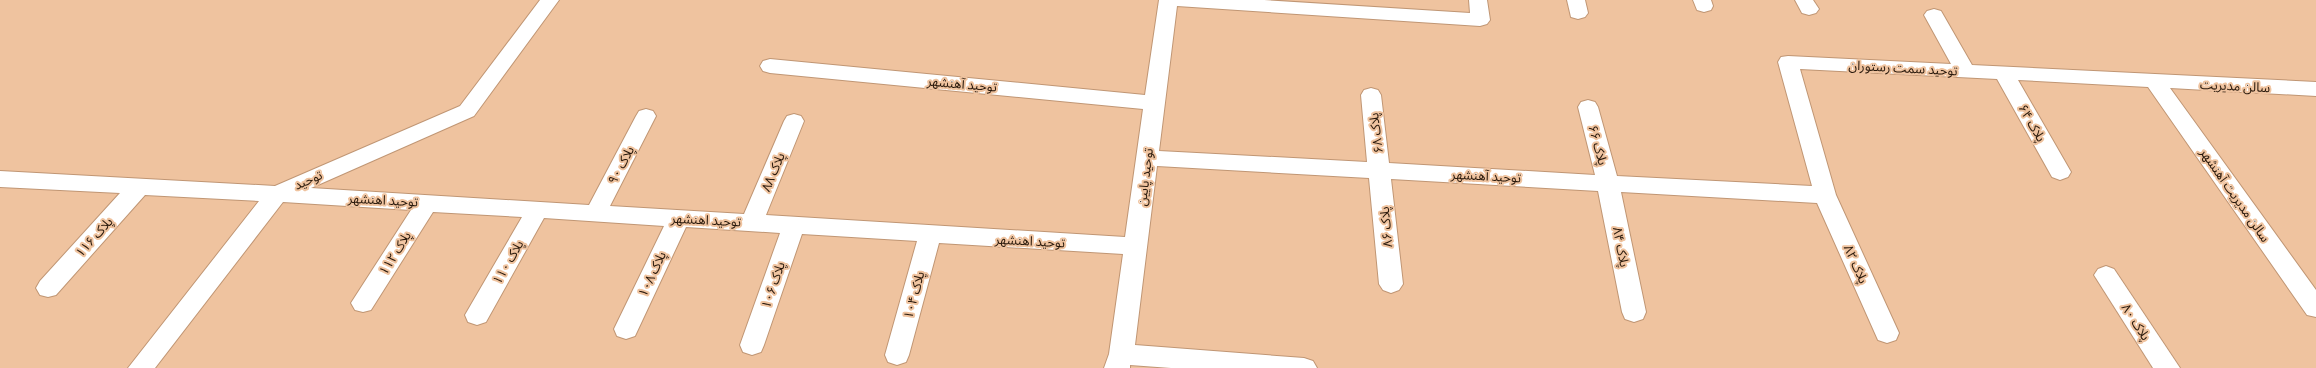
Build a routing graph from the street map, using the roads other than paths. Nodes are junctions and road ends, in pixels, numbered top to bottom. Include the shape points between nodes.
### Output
1 (550, 0) edge
2 (1168, 0) edge
3 (1174, 0) edge
4 (1478, 0) edge
5 (1934, 14) dead end
6 (770, 66) dead end
7 (1966, 72) junction
8 (2004, 74) junction
9 (2155, 82) junction
10 (2316, 90) edge
11 (1371, 95) dead end
12 (1154, 103) junction
13 (1588, 107) dead end
14 (646, 116) dead end
15 (794, 121) dead end
16 (1147, 158) junction
17 (1380, 170) junction
18 (2060, 172) dead end
19 (2, 181) edge
20 (1608, 183) junction
21 (140, 186) junction
22 (277, 194) junction
23 (1825, 194) junction
24 (427, 203) junction
25 (538, 210) junction
26 (595, 214) junction
27 (679, 219) junction
28 (752, 223) junction
29 (794, 225) junction
30 (930, 235) junction
31 (1136, 246) junction
32 (2106, 275) dead end
33 (1391, 284) dead end
34 (48, 288) dead end
35 (363, 303) dead end
36 (2316, 308) edge
37 (1634, 312) dead end
38 (477, 315) dead end
39 (626, 329) dead end
40 (1887, 333) dead end
41 (752, 345) dead end
42 (897, 355) dead end
43 (1119, 361) edge
44 (141, 368) edge
45 (1304, 368) edge
46 (2167, 368) edge

1 - 22 street, توحید via 467,111
2 - 12 street, توحید پایین
3 - 4 street via 1480,20
5 - 7 street
6 - 12 street, توحید آهنشهر
7 - 8 street, توحید سمت رستوران
7 - 23 street, توحید سمت رستوران via 1788,62
8 - 9 street, توحید سمت رستوران
8 - 18 street, پلاک ۶۴
9 - 10 street, سالن مدیریت
9 - 36 street, سالن مدیریت آهنشهر
11 - 17 street, پلاک ۶۸
12 - 16 street, توحید پایین
13 - 20 street, پلاک ۶۶
14 - 26 street, پلاک ۹۰
15 - 28 street, پلاک ۸۸
16 - 17 street, توحید آهنشهر
16 - 31 street, توحید پایین
17 - 20 street, توحید آهنشهر
17 - 33 street, پلاک ۸۶
19 - 21 street, توحید
20 - 23 street, توحید آهنشهر
20 - 37 street, پلاک ۸۴
21 - 22 street, توحید
21 - 34 street, پلاک ۱۱۶
22 - 24 street, توحید اهنشهر
22 - 44 street
23 - 40 street, پلاک ۸۲
24 - 25 street, توحید اهنشهر
24 - 35 street, پلاک ۱۱۲
25 - 26 street, توحید اهنشهر
25 - 38 street, پلاک ۱۱۰
26 - 27 street, توحید اهنشهر
27 - 28 street, توحید اهنشهر
27 - 39 street, پلاک ۱۰۸
28 - 29 street, توحید اهنشهر
29 - 30 street, توحید اهنشهر
29 - 41 street, پلاک ۱۰۶
30 - 31 street, توحید اهنشهر
30 - 42 street, پلاک ۱۰۴
31 - 43 street, توحید پایین
32 - 46 street, پلاک ۸۰
43 - 45 street

